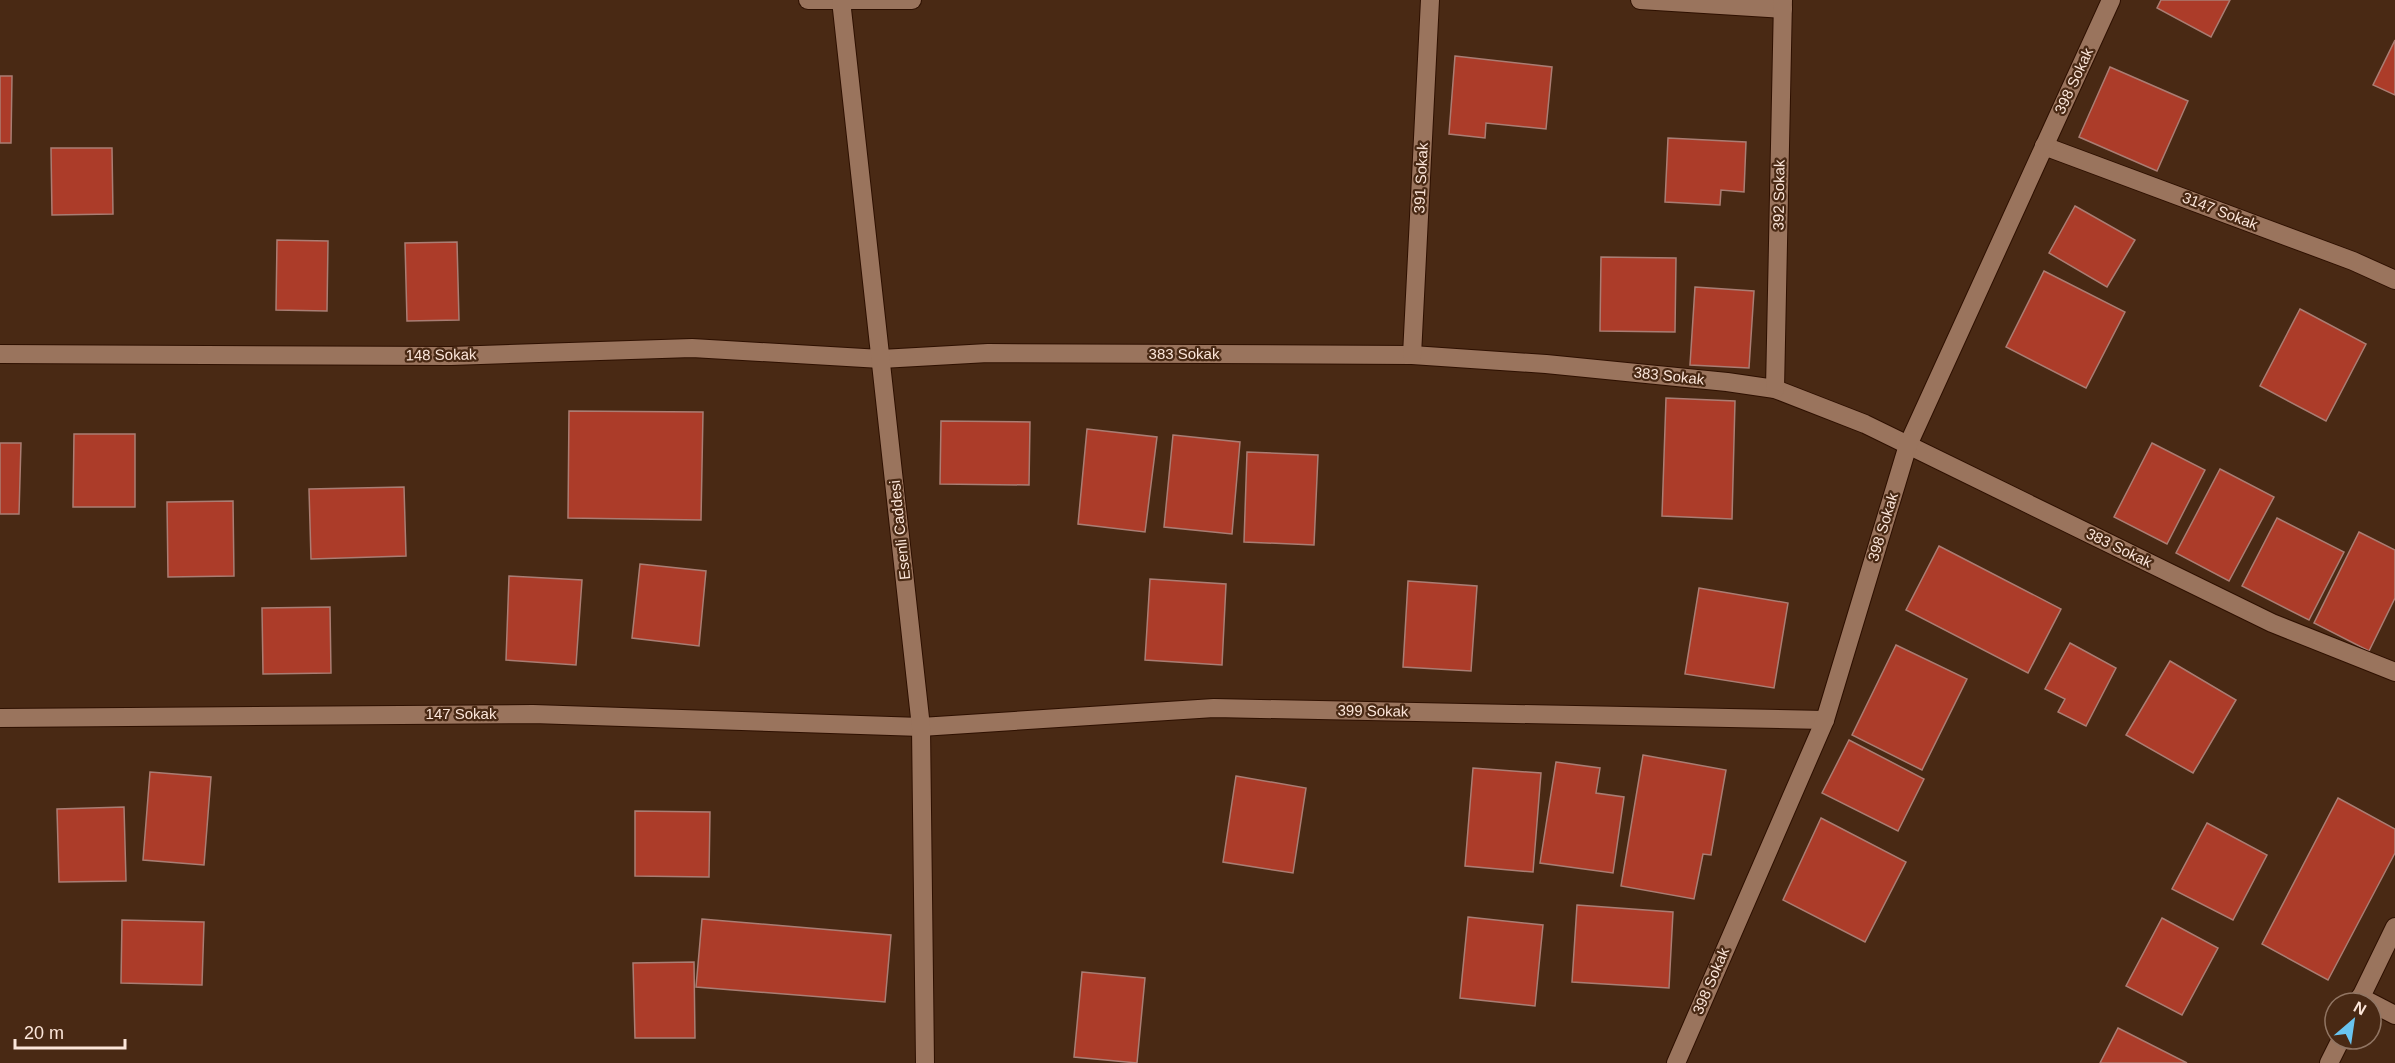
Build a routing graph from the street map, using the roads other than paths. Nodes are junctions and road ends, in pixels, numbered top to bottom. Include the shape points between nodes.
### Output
1 (808, 0) edge
2 (912, 0) edge
3 (1430, 0) edge
4 (1640, 0) edge
5 (2111, 0) edge
6 (841, 1) edge
7 (1783, 4) edge
8 (2044, 146) junction
9 (2395, 280) edge
10 (0, 354) edge
11 (1412, 356) junction
12 (881, 358) junction
13 (1775, 389) junction
14 (1908, 445) junction
15 (2395, 672) edge
16 (0, 718) edge
17 (1825, 720) junction
18 (921, 727) junction
19 (2395, 927) edge
20 (2363, 991) edge
21 (926, 1063) edge
22 (1676, 1063) edge

1 - 6 street
2 - 6 street
3 - 11 street, 391 Sokak
4 - 7 street
5 - 8 street, 398 Sokak
6 - 12 street, Esenli Caddesi
7 - 13 street, 392 Sokak
8 - 9 street, 3147 Sokak
8 - 14 street, 398 Sokak
10 - 12 street, 148 Sokak via 451,356 692,348
11 - 12 street, 383 Sokak via 988,353
11 - 13 street, 383 Sokak via 1546,364
12 - 18 street, Esenli Caddesi
13 - 14 street, 383 Sokak
14 - 15 street, 383 Sokak via 2272,622
14 - 17 street, 398 Sokak
16 - 18 street, 147 Sokak via 533,714
17 - 18 street, 399 Sokak via 1214,708
17 - 22 street, 398 Sokak
18 - 21 street, Esenli Caddesi
19 - 20 street

